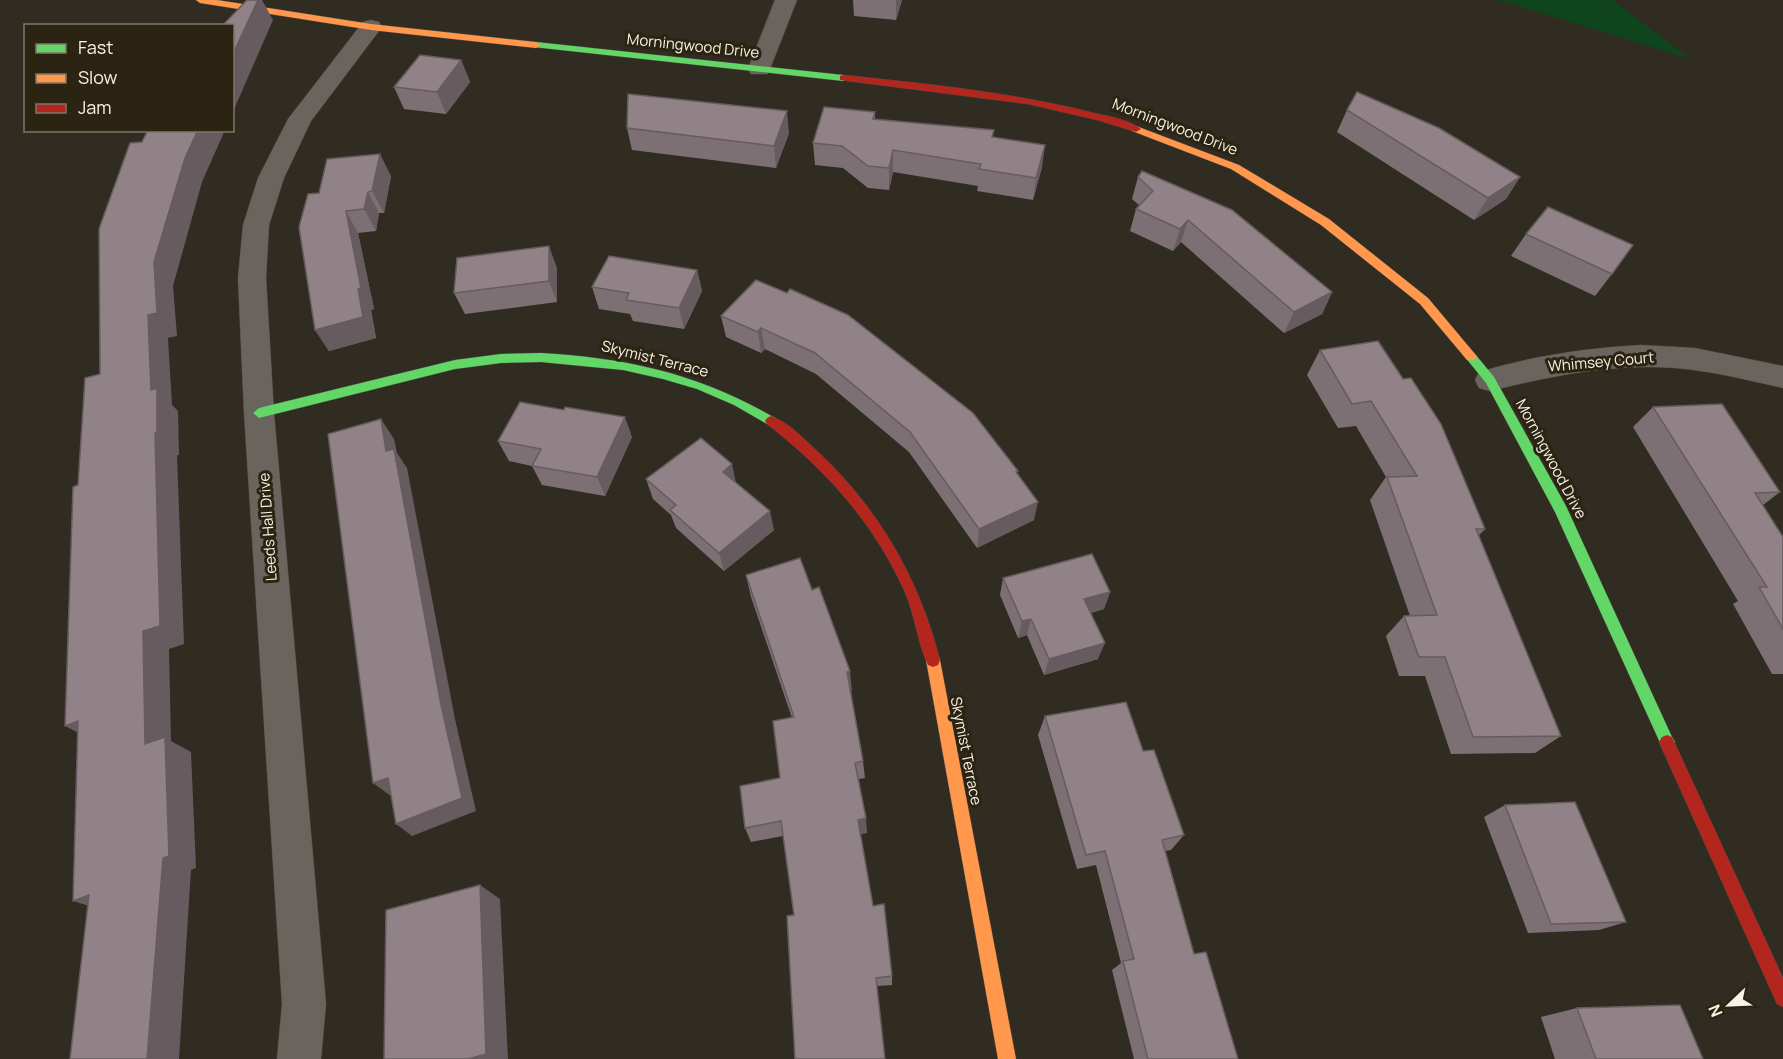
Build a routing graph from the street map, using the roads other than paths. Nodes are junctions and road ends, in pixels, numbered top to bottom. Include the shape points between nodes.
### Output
1 (200, 0) edge
2 (786, 0) edge
3 (371, 27) junction
4 (759, 69) junction
5 (1783, 378) edge
6 (1491, 380) junction
7 (259, 413) junction
8 (1783, 998) edge
9 (299, 1059) edge
10 (1007, 1059) edge

1 - 3 street, Morningwood Drive
2 - 4 street
3 - 4 street, Morningwood Drive
3 - 7 street, Leeds Hall Drive via 300,119 271,178 256,225 252,278
4 - 6 street, Morningwood Drive via 1015,97 1101,116 1235,167 1325,222 1424,301
5 - 6 street, Whimsey Court via 1710,361 1642,356 1549,365
6 - 8 street, Morningwood Drive via 1561,510
7 - 9 street, Leeds Hall Drive via 304,1004
7 - 10 street, Skymist Terrace via 463,363 530,358 596,361 691,382 747,405 799,440 848,489 900,563 931,650

